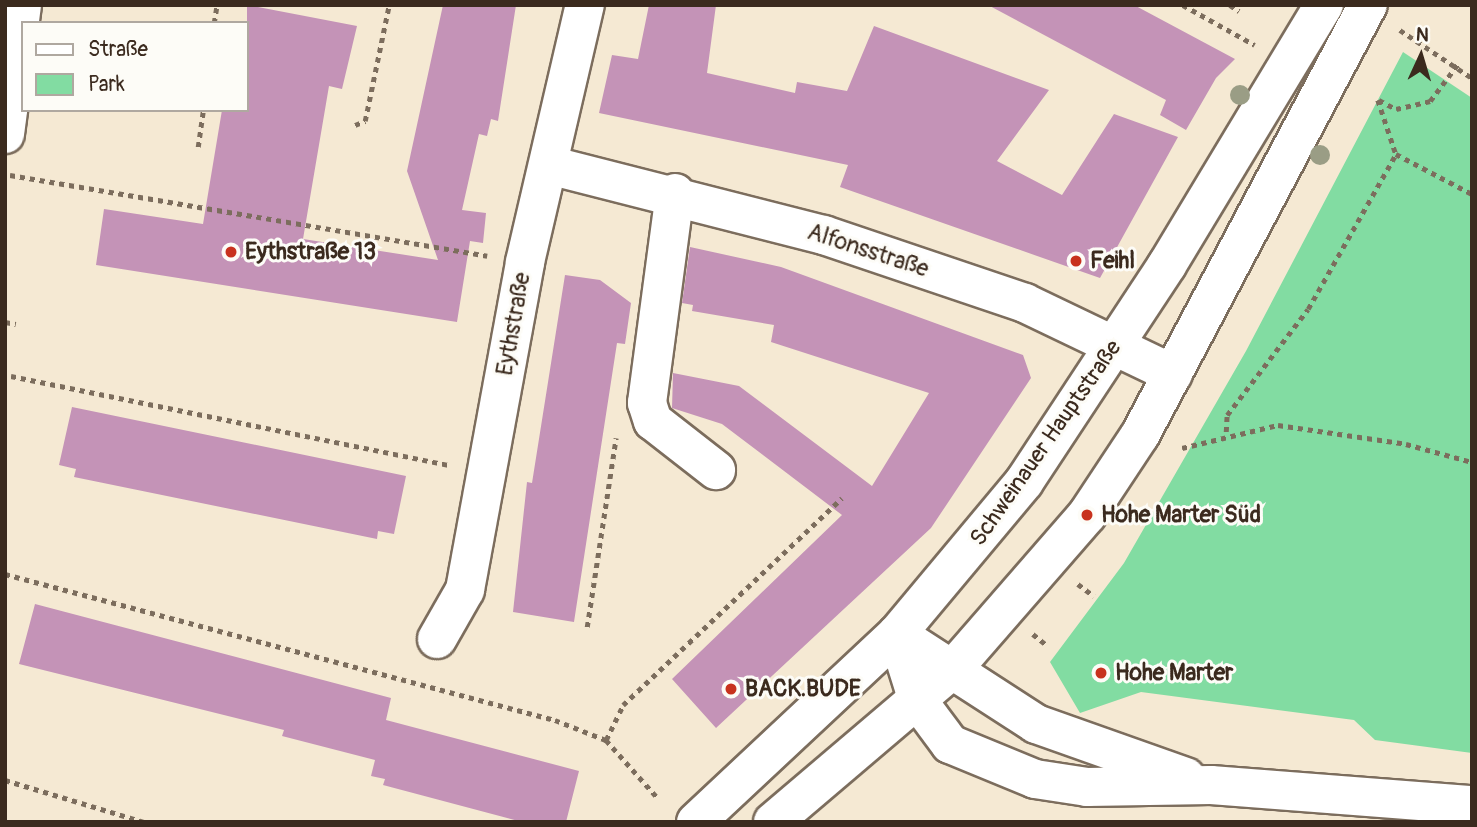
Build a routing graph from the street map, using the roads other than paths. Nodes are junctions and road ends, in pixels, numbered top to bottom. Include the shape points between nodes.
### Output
1 (22, 5) edge
2 (585, 5) edge
3 (1324, 5) edge
4 (1366, 9) edge
5 (5, 134) edge
6 (549, 165) junction
7 (675, 193) junction
8 (1117, 345) junction
9 (1173, 374) junction
10 (716, 470) dead end
11 (897, 634) junction
12 (437, 639) dead end
13 (953, 669) junction
14 (918, 701) junction
15 (1212, 785) junction
16 (1472, 805) edge
17 (696, 822) edge
18 (773, 822) edge

1 - 5 street
2 - 6 street, Eythstraße
3 - 8 street, Schweinauer Hauptstraße
4 - 9 street
6 - 7 street, Alfonsstraße
6 - 12 street, Eythstraße via 525,262 465,590
7 - 8 street, Alfonsstraße via 1012,299
7 - 10 street via 647,402 653,421
8 - 9 street, Alfonsstraße
8 - 11 street, Schweinauer Hauptstraße via 1024,482
9 - 13 street via 1087,515
11 - 13 street
11 - 14 street
11 - 17 street, Schweinauer Hauptstraße
13 - 14 street
13 - 15 street via 1078,742
14 - 15 street via 950,744 1035,779 1087,787
14 - 18 street
15 - 16 street

